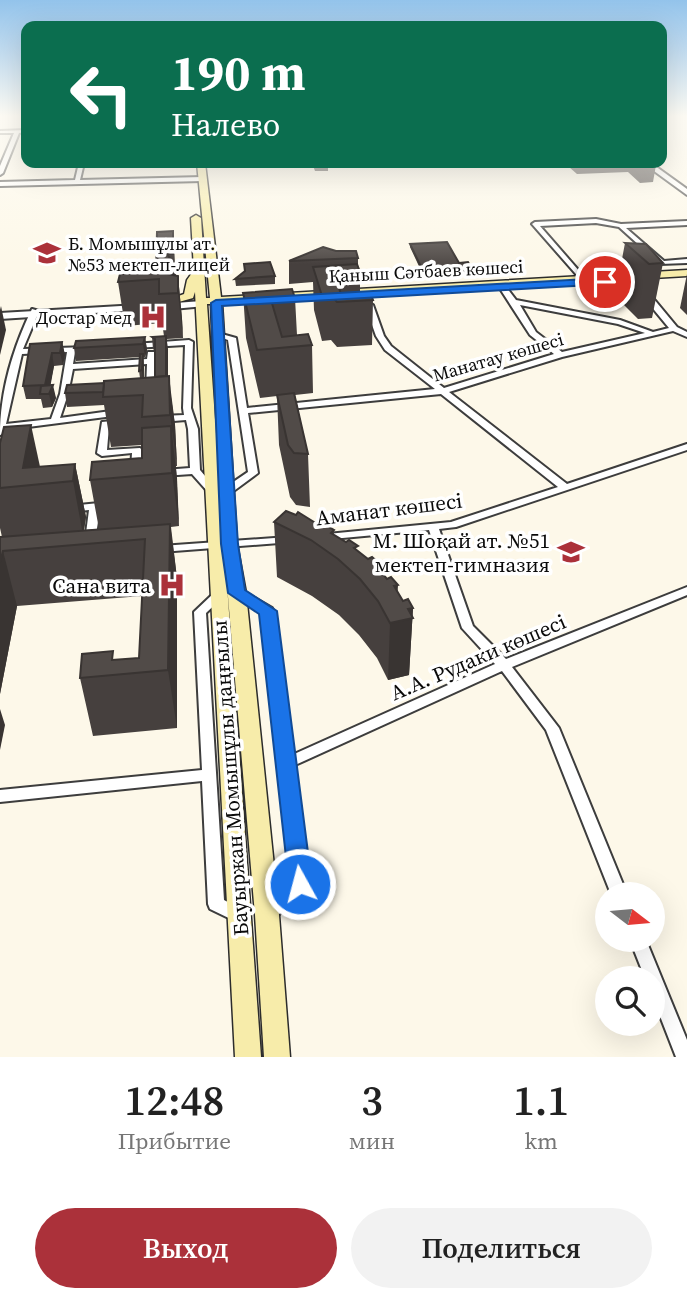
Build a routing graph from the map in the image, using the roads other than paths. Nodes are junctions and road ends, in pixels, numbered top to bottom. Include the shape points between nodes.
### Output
1 (80, 168) edge
2 (654, 168) edge
3 (199, 174) edge
4 (77, 182) junction
5 (0, 184) edge
6 (687, 193) edge
7 (687, 223) edge
8 (612, 224) junction
9 (621, 226) junction
10 (687, 261) edge
11 (200, 267) junction
12 (687, 275) edge
13 (665, 276) junction
14 (584, 280) junction
15 (636, 284) junction
16 (502, 286) junction
17 (366, 296) junction
18 (209, 302) junction
19 (514, 302) junction
20 (153, 305) junction
21 (35, 312) junction
22 (0, 315) edge
23 (674, 329) junction
24 (649, 332) junction
25 (218, 335) junction
26 (687, 335) edge
27 (152, 344) junction
28 (125, 346) edge
29 (99, 348) edge
30 (72, 349) junction
31 (18, 352) junction
32 (560, 355) junction
33 (151, 361) junction
34 (69, 367) junction
35 (206, 368) junction
36 (188, 369) junction
37 (150, 388) junction
38 (138, 389) edge
39 (444, 391) junction
40 (76, 393) edge
41 (64, 394) junction
42 (150, 399) edge
43 (244, 411) junction
44 (189, 412) junction
45 (151, 415) edge
46 (55, 420) junction
47 (0, 428) edge
48 (0, 435) edge
49 (687, 447) edge
50 (195, 471) junction
51 (136, 474) junction
52 (135, 488) edge
53 (566, 488) junction
54 (219, 491) junction
55 (122, 503) edge
56 (95, 506) junction
57 (62, 509) edge
58 (433, 528) junction
59 (312, 538) edge
60 (299, 539) edge
61 (222, 545) junction
62 (154, 550) edge
63 (89, 554) edge
64 (687, 591) edge
65 (228, 594) junction
66 (504, 665) junction
67 (287, 763) junction
68 (209, 775) junction
69 (0, 796) edge
70 (614, 882) edge
71 (267, 915) junction
72 (239, 916) junction
73 (643, 952) edge
74 (247, 1053) edge
75 (277, 1057) edge
76 (685, 1057) edge

1 - 4 street
2 - 6 street
3 - 4 street
3 - 11 main road, Бауыржан Момышұлы даңғылы
3 - 18 main road, Бауыржан Момышұлы даңғылы
4 - 5 street
7 - 9 street
8 - 9 street
8 - 13 street
8 - 14 street via 535,225
9 - 10 street via 662,263
11 - 18 main road, Бауыржан Момышұлы даңғылы
11 - 20 main road via 189,296
12 - 13 main road, Қаныш Сәтбаев көшесі
13 - 14 main road, Қаныш Сәтбаев көшесі
13 - 15 main road, Қаныш Сәтбаев көшесі
14 - 16 main road, Қаныш Сәтбаев көшесі
15 - 16 main road, Қаныш Сәтбаев көшесі
15 - 23 street
16 - 17 main road, Қаныш Сәтбаев көшесі
16 - 18 main road, Қаныш Сәтбаев көшесі
16 - 19 street
17 - 18 main road, Қаныш Сәтбаев көшесі
17 - 39 street via 388,348
18 - 20 street, Қаныш Сәтбаев көшесі
18 - 21 street, Қаныш Сәтбаев көшесі
18 - 25 main road, Бауыржан Момышұлы даңғылы
18 - 35 main road, Бауыржан Момышұлы даңғылы
19 - 24 street
19 - 32 street via 533,333
20 - 21 street, Қаныш Сәтбаев көшесі
21 - 22 street, Қаныш Сәтбаев көшесі
21 - 31 street
23 - 24 street, Манатау көшесі
23 - 26 street
24 - 32 street, Манатау көшесі
25 - 43 street via 232,338
25 - 54 main road, Бауыржан Момышұлы даңғылы
27 - 28 street
27 - 33 street
27 - 36 street via 189,342
29 - 30 street
30 - 31 street
30 - 34 street
31 - 47 street
32 - 39 street, Манатау көшесі
33 - 34 street
33 - 37 street
34 - 41 street
35 - 36 street
35 - 54 main road, Бауыржан Момышұлы даңғылы
36 - 44 street
37 - 38 street
37 - 42 street
39 - 43 street, Манатау көшесі
39 - 53 street
40 - 41 street
41 - 46 street
43 - 54 street via 253,473
44 - 45 street
44 - 50 street
46 - 47 street
46 - 51 street via 127,417 105,424 102,453 136,450
47 - 48 street
49 - 53 street, Аманат көшесі
50 - 51 street
50 - 54 street
51 - 52 street
53 - 58 street, Аманат көшесі via 472,520
54 - 61 main road, Бауыржан Момышұлы даңғылы
55 - 56 street
56 - 57 street
56 - 63 street
58 - 59 street, Аманат көшесі
58 - 66 street via 468,628
60 - 61 street, Аманат көшесі
61 - 62 street, Аманат көшесі
61 - 65 main road, Бауыржан Момышұлы даңғылы
64 - 66 street, А.А. Рудаки көшесі
65 - 67 street via 268,611
65 - 68 street via 200,612
65 - 71 main road, Бауыржан Момышұлы даңғылы
65 - 72 main road, Бауыржан Момышұлы даңғылы
66 - 67 street, А.А. Рудаки көшесі
66 - 70 street via 552,728
67 - 71 street via 300,884
68 - 69 street
68 - 72 street via 216,904
71 - 75 main road, Бауыржан Момышұлы даңғылы
72 - 74 main road, Бауыржан Момышұлы даңғылы
73 - 76 street

